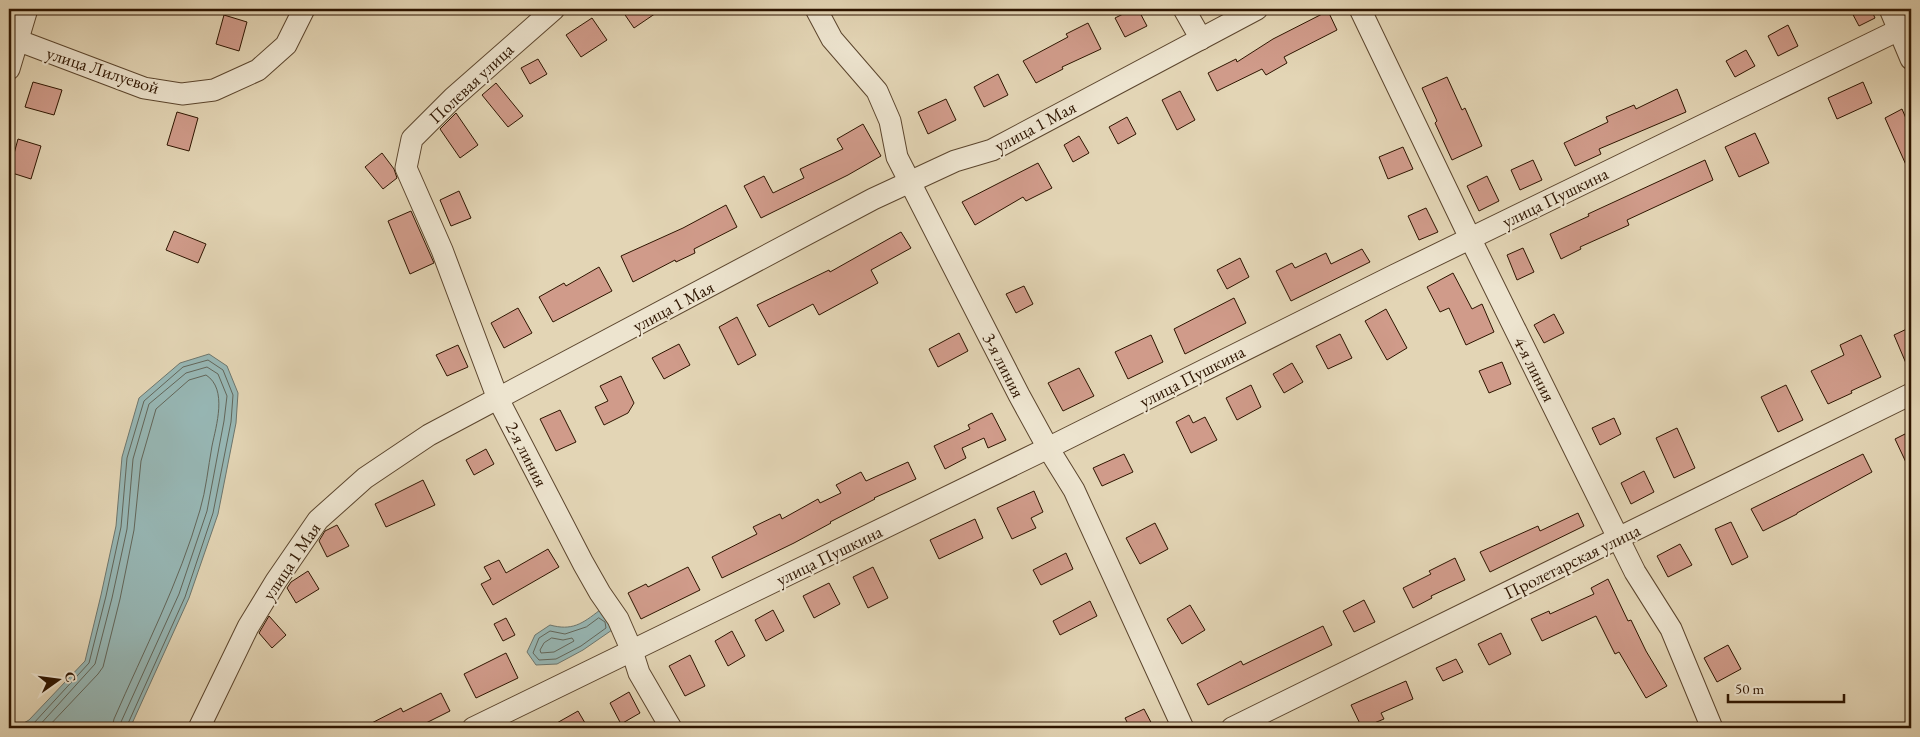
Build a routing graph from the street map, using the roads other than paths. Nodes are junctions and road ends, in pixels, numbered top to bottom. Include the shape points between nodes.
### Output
1 (27, 9) edge
2 (304, 9) edge
3 (554, 9) edge
4 (816, 9) edge
5 (1184, 9) edge
6 (1257, 9) edge
7 (1360, 9) edge
8 (1890, 9) edge
9 (1906, 27) edge
10 (13, 39) edge
11 (1200, 39) junction
12 (1911, 60) edge
13 (9, 69) edge
14 (406, 168) joint
15 (910, 183) junction
16 (1470, 238) junction
17 (1911, 394) edge
18 (498, 399) junction
19 (1048, 448) junction
20 (1619, 538) junction
21 (632, 651) junction
22 (199, 728) edge
23 (473, 728) edge
24 (671, 728) edge
25 (1183, 728) edge
26 (1232, 728) edge
27 (1712, 728) edge

1 - 10 street
2 - 10 street, улица Лилуевой via 286,45 258,70 214,90 182,94 144,88
3 - 14 street, Полевая улица via 453,98 412,139
4 - 15 street, 3-я линия via 832,39 877,91 890,121 897,158
5 - 11 street
6 - 11 street, улица 1 Мая
7 - 16 street, 4-я линия
8 - 9 street
9 - 12 street
9 - 16 street, улица Пушкина
10 - 13 street
11 - 15 street, улица 1 Мая via 992,150 955,161
14 - 18 street, 2-я линия via 442,250
15 - 18 street, улица 1 Мая via 873,199
15 - 19 street, 3-я линия
16 - 19 street, улица Пушкина
16 - 20 street, 4-я линия
17 - 20 street, Пролетарская улица
18 - 21 street, 2-я линия via 583,563 618,619
18 - 22 street, улица 1 Мая via 429,435 366,478 318,520 248,627
19 - 21 street, улица Пушкина
19 - 25 street, 3-я линия via 1074,490
20 - 26 street, Пролетарская улица
20 - 27 street, 4-я линия via 1635,572 1671,629
21 - 23 street, улица Пушкина
21 - 24 street, 2-я линия via 639,673

